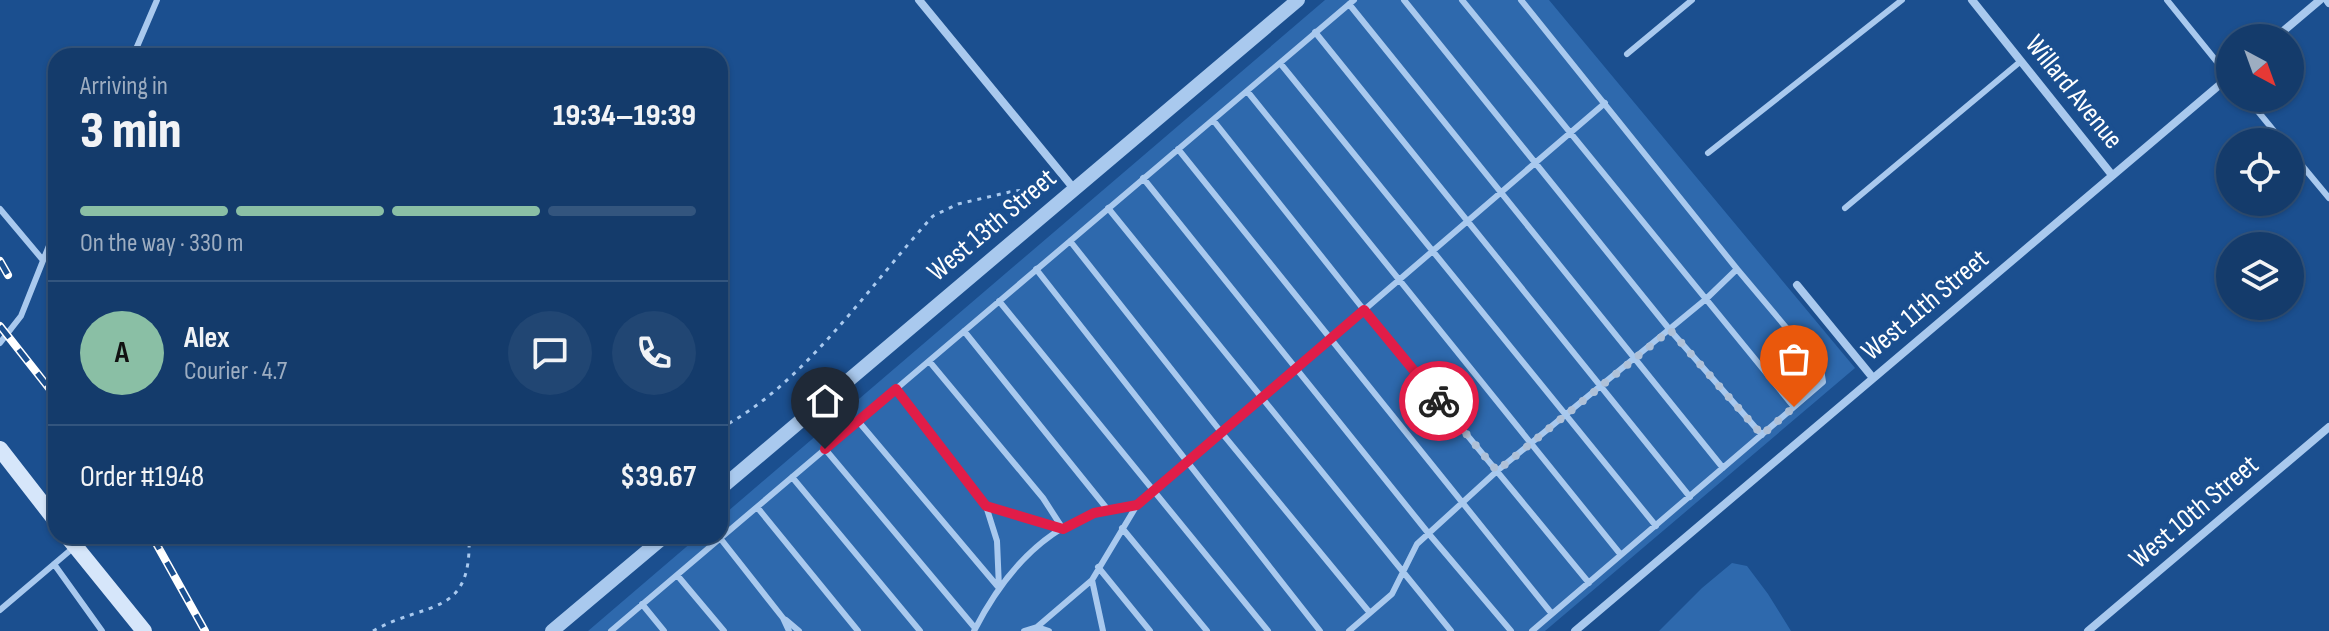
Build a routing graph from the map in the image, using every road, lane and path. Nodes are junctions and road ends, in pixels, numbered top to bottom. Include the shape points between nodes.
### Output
1 (157, 0) edge
2 (919, 0) edge
3 (1298, 0) edge
4 (1404, 0) edge
5 (1462, 0) edge
6 (1521, 0) edge
7 (1692, 0) edge
8 (1902, 0) edge
9 (1972, 0) edge
10 (2167, 0) edge
11 (2320, 0) edge
12 (1351, 2) edge
13 (2292, 24) edge
14 (1315, 32) junction
15 (136, 48) edge
16 (1627, 54) dead end
17 (2216, 60) edge
18 (2021, 61) junction
19 (1280, 63) junction
20 (2216, 89) edge
21 (1247, 91) junction
22 (1605, 103) junction
23 (2258, 112) edge
24 (1213, 120) junction
25 (2272, 128) edge
26 (1570, 133) junction
27 (1178, 149) junction
28 (1708, 153) dead end
29 (1536, 162) junction
30 (2304, 168) edge
31 (2112, 175) junction
32 (1143, 178) junction
33 (1072, 187) junction
34 (1502, 192) junction
35 (2329, 198) edge
36 (1108, 208) junction
37 (1845, 208) dead end
38 (0, 209) edge
39 (1467, 221) junction
40 (1070, 241) junction
41 (48, 246) edge
42 (1431, 252) junction
43 (42, 259) junction
44 (1036, 269) junction
45 (1737, 269) junction
46 (1398, 281) junction
47 (1797, 285) dead end
48 (1706, 299) junction
49 (999, 301) junction
50 (1364, 310) junction
51 (1670, 330) junction
52 (964, 331) junction
53 (1332, 337) junction
54 (0, 343) edge
55 (1634, 358) junction
56 (929, 361) junction
57 (1296, 368) junction
58 (1873, 378) junction
59 (1600, 385) junction
60 (896, 389) junction
61 (1263, 397) junction
62 (1794, 407) junction
63 (1564, 415) junction
64 (858, 421) junction
65 (728, 424) edge
66 (2329, 427) edge
67 (1221, 432) junction
68 (1762, 435) junction
69 (1532, 443) junction
70 (0, 449) edge
71 (825, 449) junction
72 (1186, 463) junction
73 (1723, 468) junction
74 (1497, 471) junction
75 (792, 477) junction
76 (728, 482) edge
77 (1152, 491) junction
78 (1690, 497) junction
79 (1462, 502) junction
80 (1137, 505) junction
81 (986, 506) junction
82 (757, 507) junction
83 (1108, 510) junction
84 (48, 511) edge
85 (1656, 526) junction
86 (1122, 528) junction
87 (1063, 529) junction
88 (728, 531) edge
89 (1429, 534) junction
90 (69, 544) edge
91 (73, 544) edge
92 (469, 544) edge
93 (655, 544) edge
94 (713, 544) edge
95 (725, 544) edge
96 (1621, 555) junction
97 (54, 564) junction
98 (1098, 567) junction
99 (1403, 570) junction
100 (677, 575) junction
101 (1092, 580) junction
102 (1589, 583) junction
103 (999, 588) junction
104 (642, 604) junction
105 (0, 610) edge
106 (1370, 613) junction
107 (1552, 614) junction
108 (783, 618) junction
109 (1038, 629) edge
110 (974, 630) edge
111 (102, 631) edge
112 (144, 631) edge
113 (373, 631) edge
114 (552, 631) edge
115 (611, 631) edge
116 (664, 631) edge
117 (724, 631) edge
118 (789, 631) edge
119 (799, 631) edge
120 (858, 631) edge
121 (920, 631) edge
122 (1024, 631) edge
123 (1049, 631) edge
124 (1103, 631) edge
125 (1150, 631) edge
126 (1207, 631) edge
127 (1268, 631) edge
128 (1320, 631) edge
129 (1349, 631) edge
130 (1451, 631) edge
131 (1511, 631) edge
132 (1532, 631) edge
133 (1575, 631) edge
134 (2088, 631) edge

1 - 15 lane
2 - 33 street
3 - 33 street, West 13th Street
4 - 29 lane
5 - 26 lane
6 - 22 lane
7 - 16 lane
8 - 28 lane
9 - 18 street, Willard Avenue
10 - 17 lane
11 - 13 street
12 - 14 lane
12 - 34 lane
14 - 19 lane
14 - 39 lane
18 - 31 street, Willard Avenue
18 - 37 lane
19 - 21 lane
19 - 42 lane
20 - 31 street, West 11th Street
21 - 24 lane
21 - 46 lane
22 - 26 lane
22 - 45 lane
23 - 25 lane
24 - 27 lane
24 - 50 lane
26 - 29 lane
26 - 48 lane
27 - 32 lane
27 - 53 lane
29 - 34 lane
29 - 51 lane
30 - 35 lane
31 - 58 street, West 11th Street
32 - 36 lane
32 - 57 lane
33 - 65 path via 1014,191 958,204 933,216 778,390
33 - 76 street, West 13th Street
34 - 39 lane
34 - 55 lane
36 - 40 lane
36 - 61 lane
38 - 43 lane
39 - 42 lane
39 - 59 lane
40 - 44 lane
40 - 67 lane
41 - 43 lane
42 - 46 lane
42 - 63 lane
43 - 54 lane via 21,316
44 - 49 lane
44 - 72 lane
45 - 48 lane
45 - 62 lane via 1821,369 1823,382
46 - 50 lane
46 - 69 lane
47 - 58 street
48 - 51 lane
48 - 62 lane
49 - 52 lane
49 - 77 lane
50 - 53 lane
50 - 74 lane
51 - 55 lane
51 - 68 lane
52 - 56 lane
52 - 83 lane
53 - 57 lane
53 - 79 lane
55 - 59 lane
55 - 73 lane
56 - 60 lane
56 - 87 lane
57 - 61 lane
57 - 89 lane
58 - 133 street, West 11th Street
59 - 63 lane
59 - 78 lane
60 - 64 lane
60 - 81 lane
61 - 67 lane
61 - 99 lane
62 - 68 lane
63 - 69 lane
63 - 85 lane
64 - 71 lane
64 - 103 lane
66 - 134 street, West 10th Street
67 - 72 lane
67 - 106 lane
68 - 73 lane
69 - 74 lane
69 - 96 lane
70 - 84 main road
71 - 75 lane
71 - 110 lane
72 - 77 lane
72 - 128 lane
73 - 78 lane
74 - 79 lane
74 - 102 lane
75 - 82 lane
75 - 121 lane
77 - 80 lane
77 - 127 lane
78 - 85 lane
79 - 89 lane
79 - 107 lane
80 - 83 lane
80 - 86 lane
81 - 87 lane
81 - 103 lane via 997,541
82 - 88 lane
82 - 120 lane
83 - 87 lane
85 - 96 lane
86 - 98 lane
86 - 126 lane
87 - 103 lane via 1018,563
89 - 99 lane
89 - 131 lane
90 - 97 lane
91 - 112 main road
92 - 113 path via 461,589 431,608
93 - 114 street
94 - 100 lane
95 - 108 lane
96 - 102 lane
97 - 105 lane
97 - 111 lane
98 - 101 lane
98 - 125 lane
99 - 106 lane via 1392,594
99 - 130 lane
100 - 104 lane
100 - 117 lane
101 - 109 lane
101 - 124 lane
102 - 107 lane
103 - 110 lane
104 - 115 lane
104 - 116 lane
106 - 129 lane
107 - 132 lane
108 - 118 lane
108 - 119 lane
109 - 122 lane
109 - 123 lane

